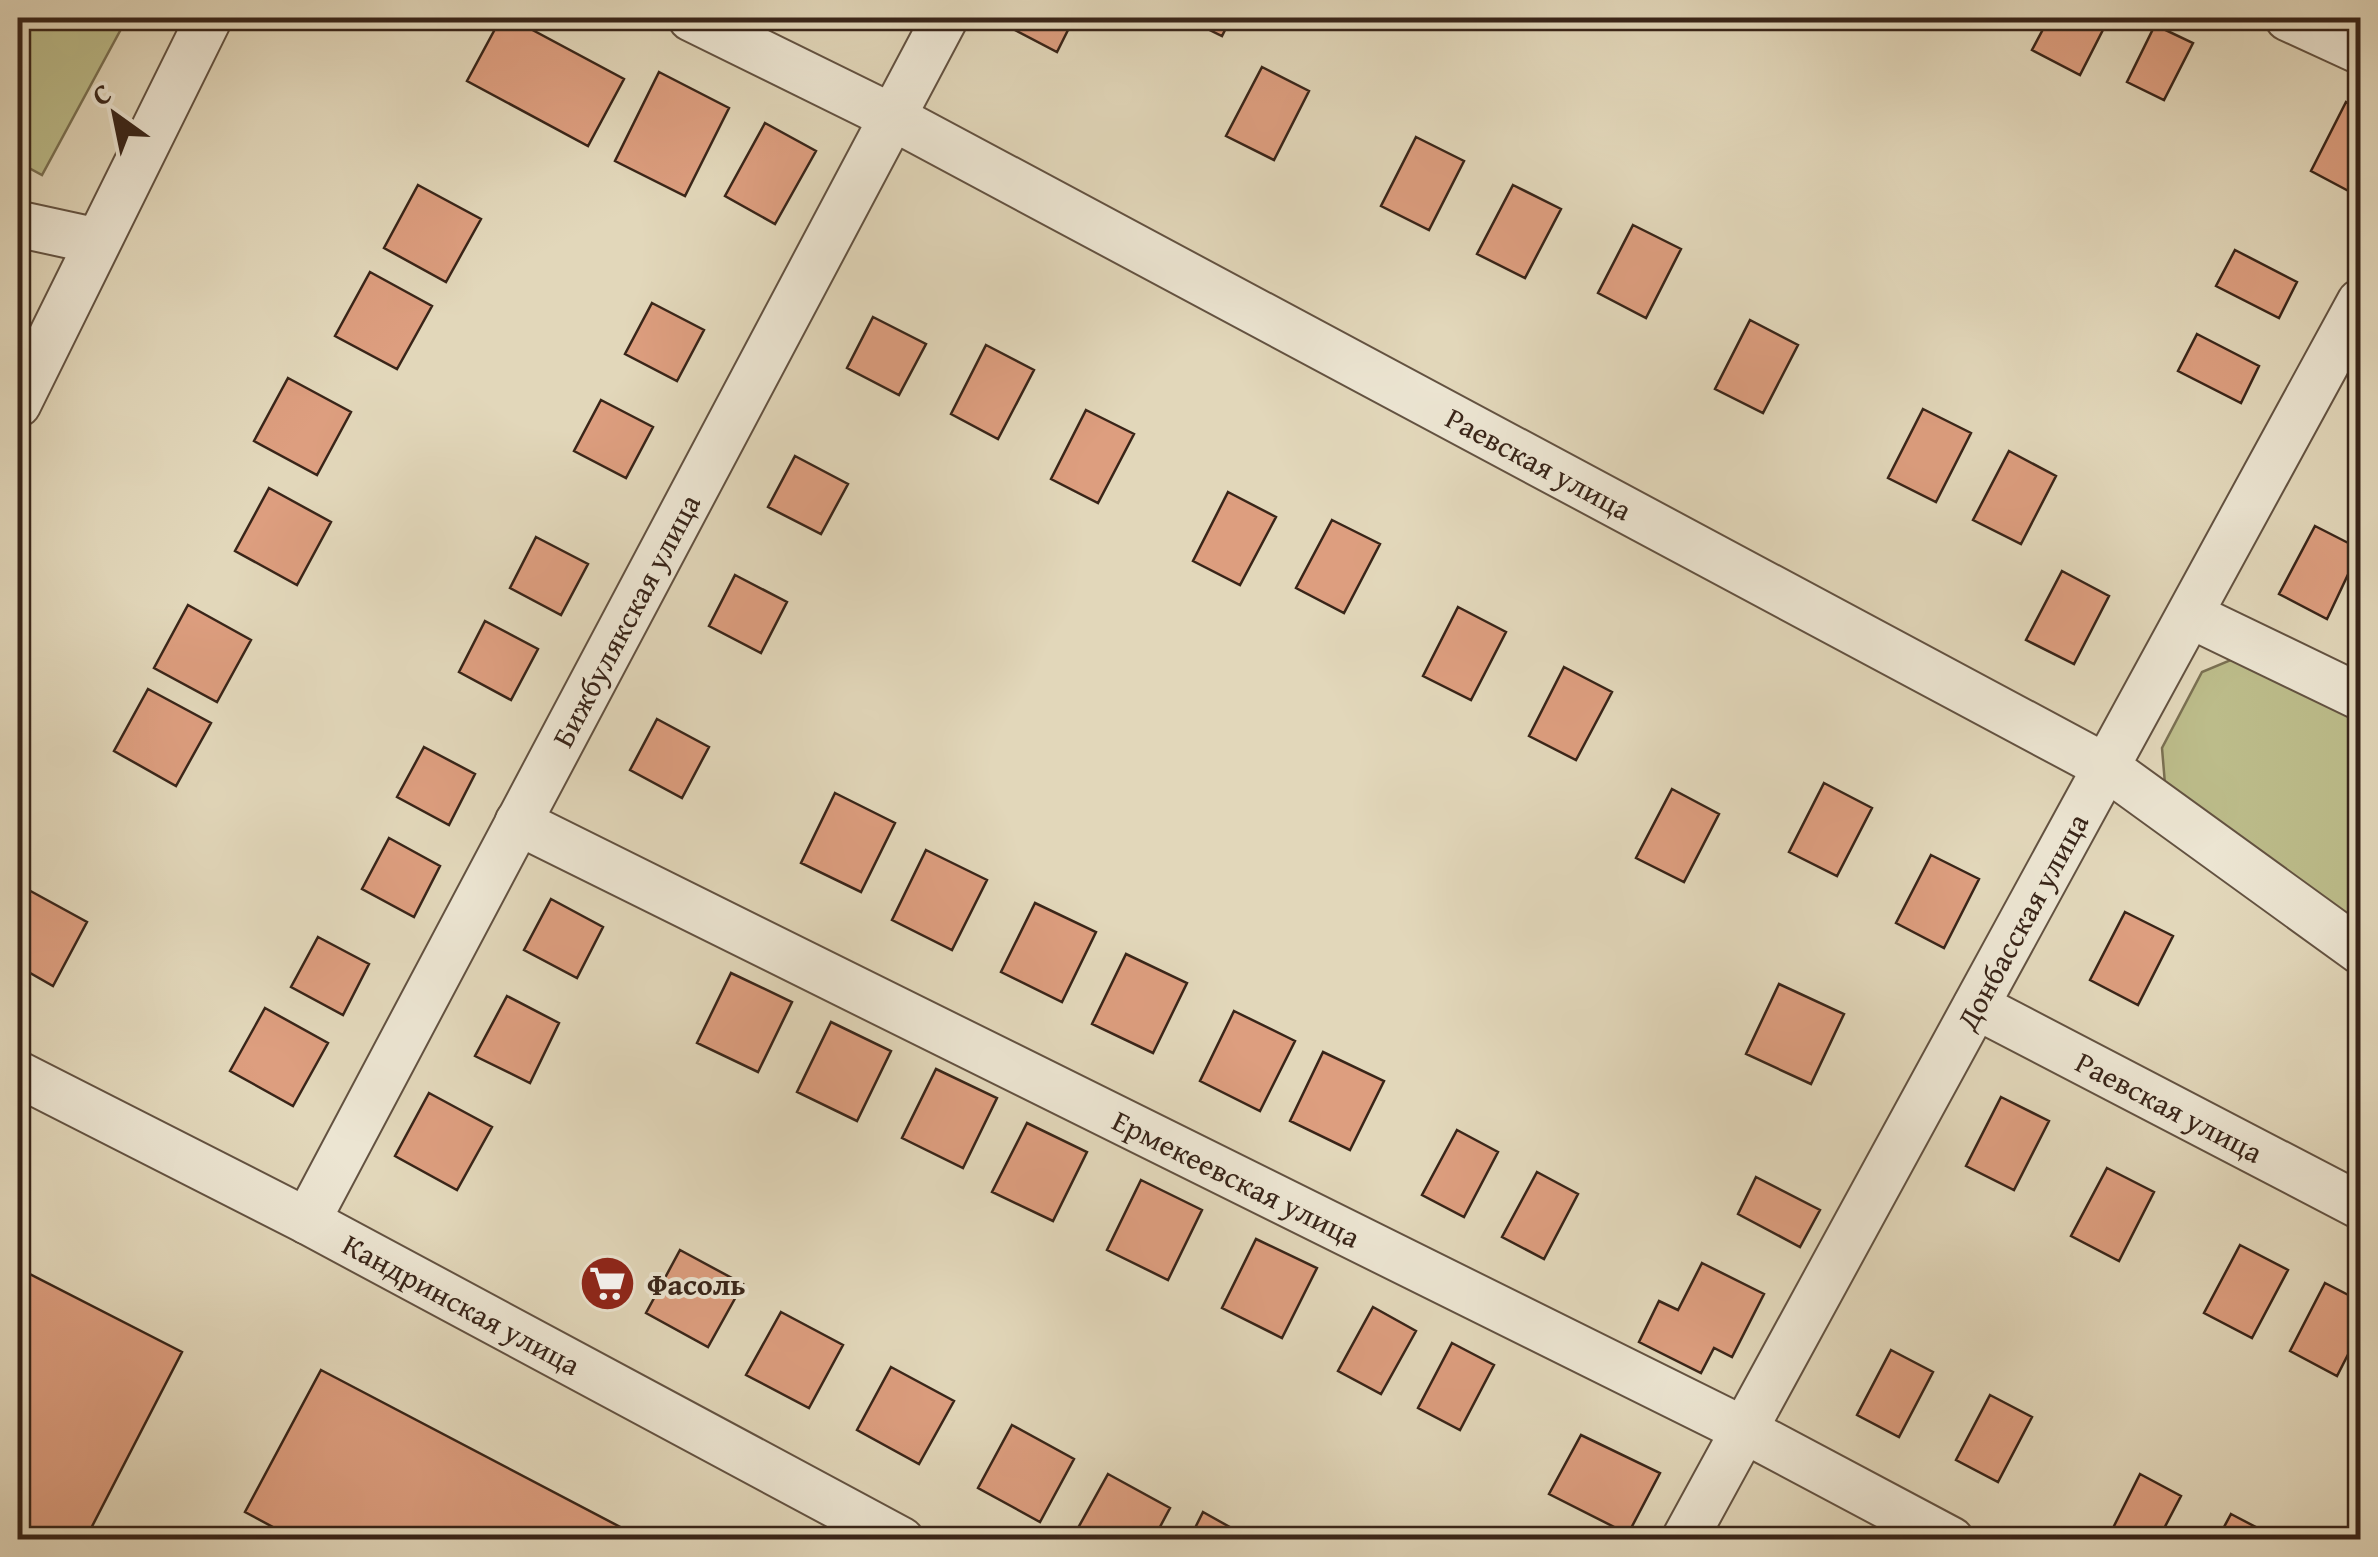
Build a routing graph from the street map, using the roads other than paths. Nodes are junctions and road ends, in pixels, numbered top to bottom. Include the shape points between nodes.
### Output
1 (209, 18) edge
2 (691, 18) edge
3 (945, 18) edge
4 (2288, 18) edge
5 (2360, 51) edge
6 (892, 117) junction
7 (18, 224) edge
8 (96, 241) junction
9 (2360, 302) edge
10 (18, 404) edge
11 (2190, 615) junction
12 (2360, 698) edge
13 (2106, 767) junction
14 (518, 822) junction
15 (2360, 951) edge
16 (1976, 1006) junction
17 (18, 1074) edge
18 (2360, 1206) edge
19 (307, 1221) junction
20 (1744, 1430) junction
21 (902, 1540) edge
22 (1684, 1540) edge
23 (1951, 1540) edge

1 - 8 street
2 - 6 street, Раевская улица
3 - 6 street, Бижбулякская улица
4 - 5 street
6 - 13 street, Раевская улица
6 - 14 street, Бижбулякская улица
7 - 8 street
8 - 10 street
9 - 11 street, Донбасская улица
11 - 12 street
11 - 13 street, Донбасская улица
13 - 15 street, Раевская улица
13 - 16 street, Донбасская улица
14 - 19 street, Бижбулякская улица
14 - 20 street, Ермекеевская улица
16 - 18 street, Раевская улица
16 - 20 street, Донбасская улица
17 - 19 street, Кандринская улица
19 - 21 street, Кандринская улица
20 - 22 street, Донбасская улица
20 - 23 street, Ермекеевская улица

